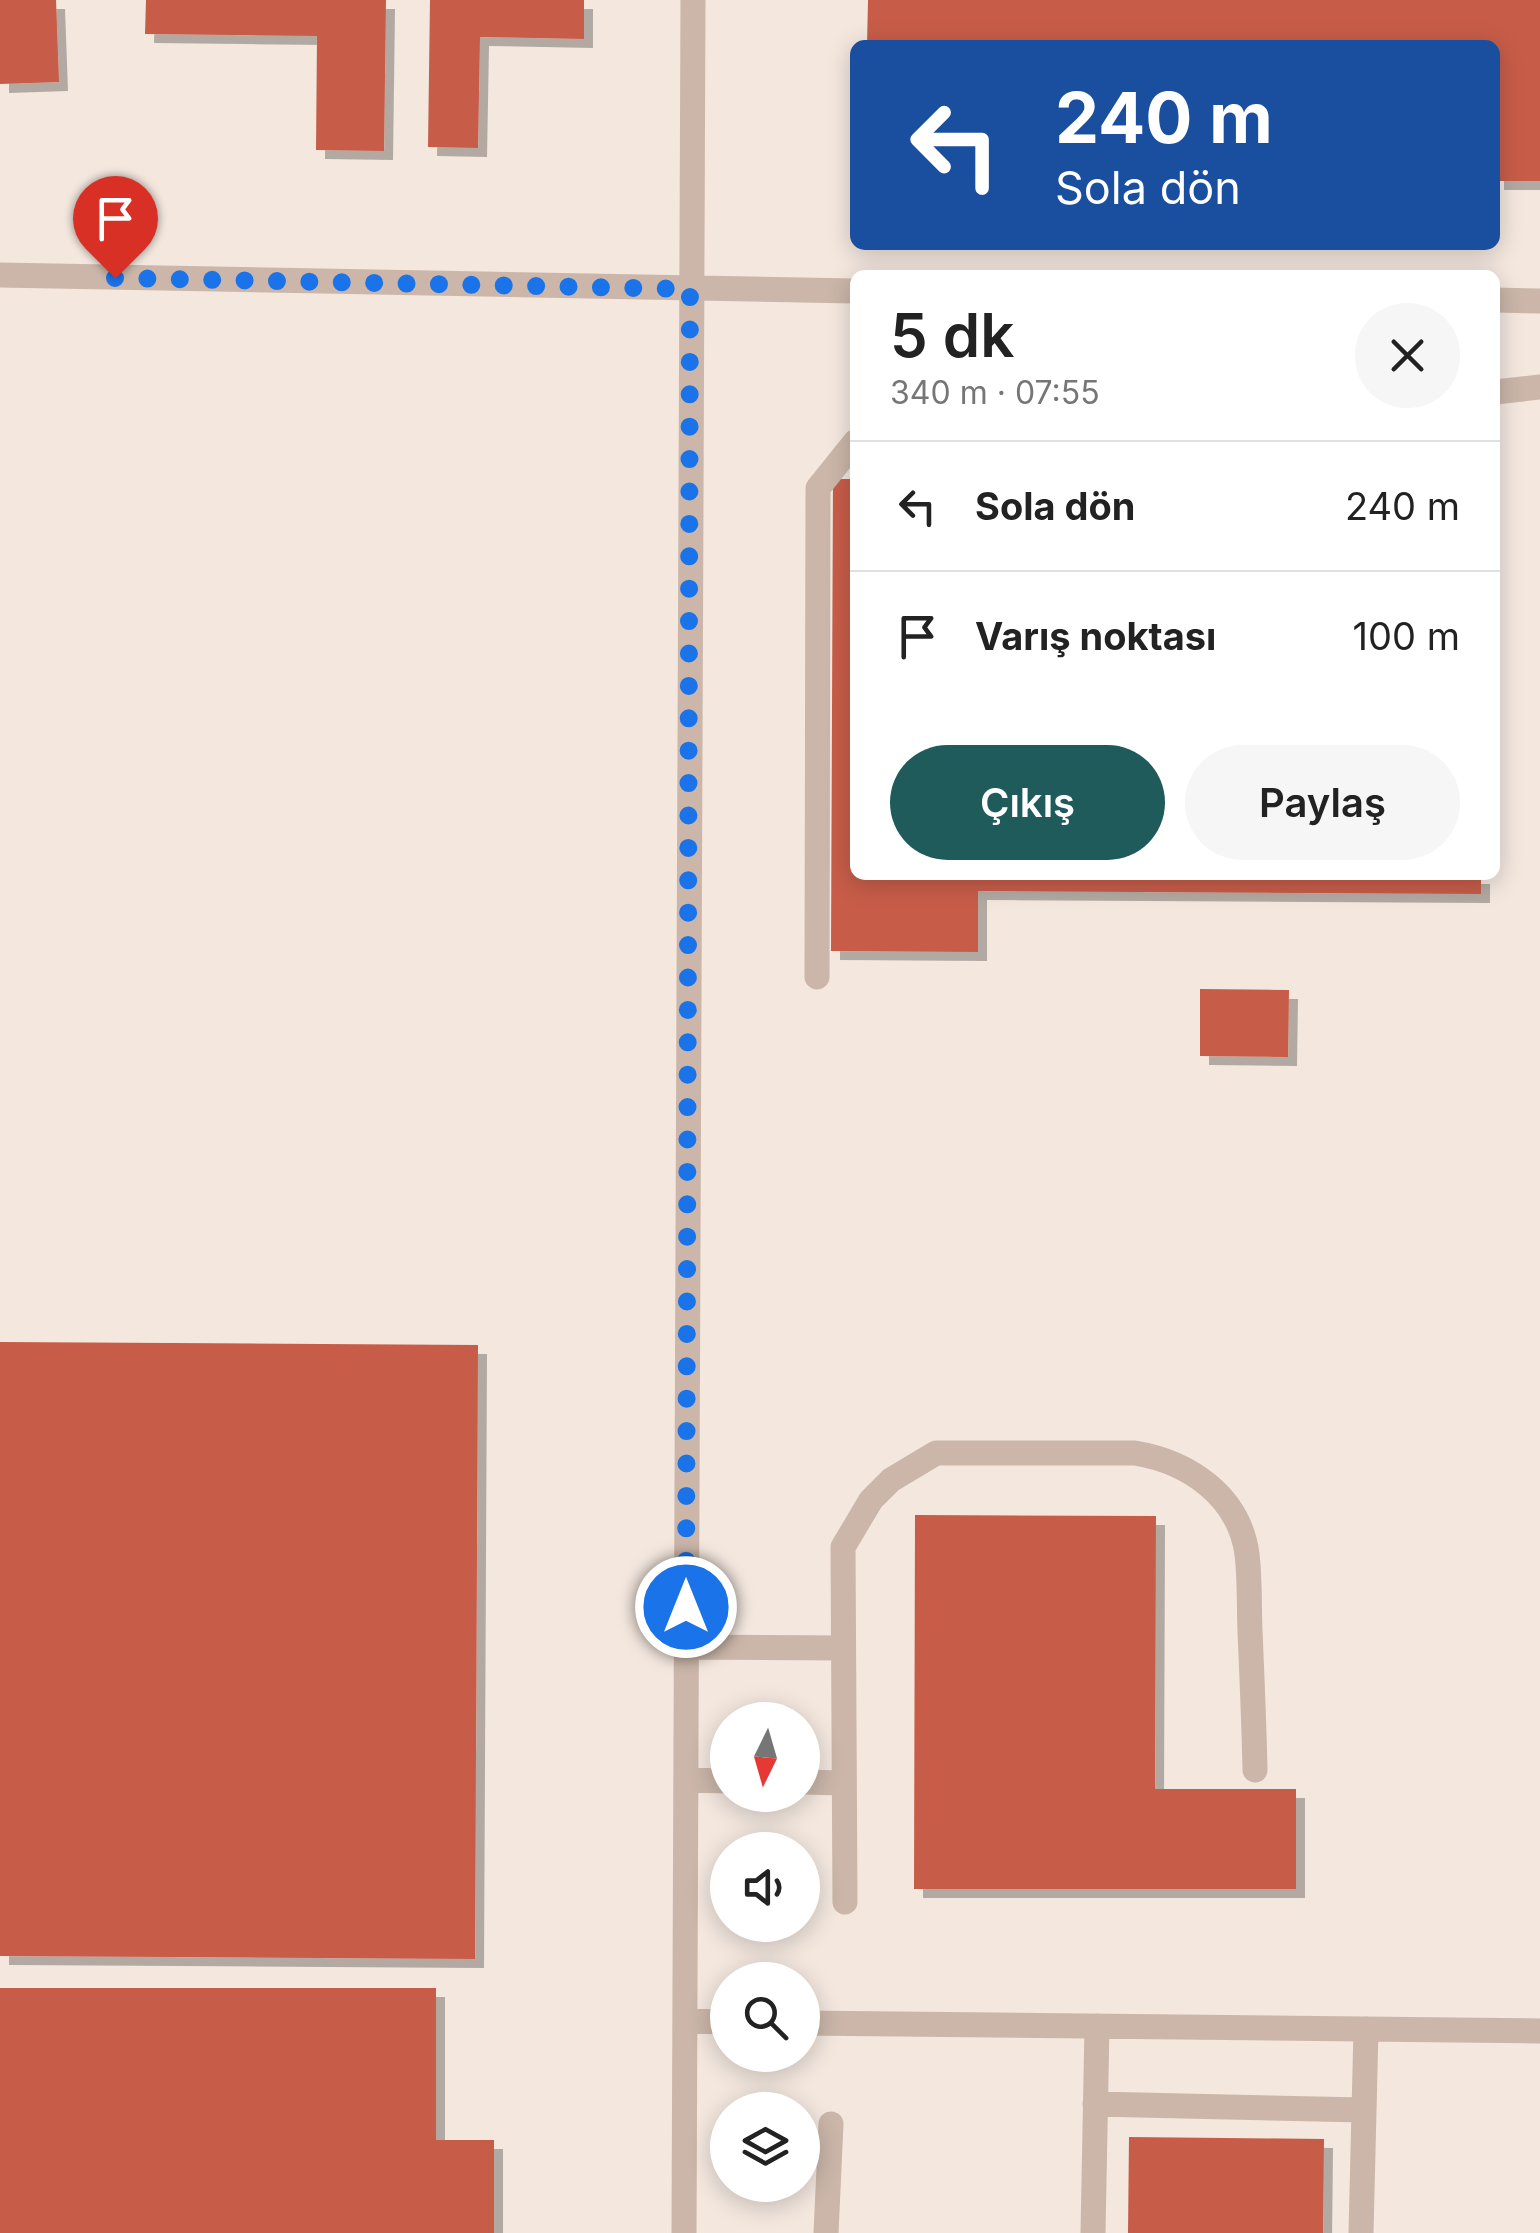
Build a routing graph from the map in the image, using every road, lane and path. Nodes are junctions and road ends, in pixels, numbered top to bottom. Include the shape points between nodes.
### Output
1 (693, 0) edge
2 (0, 275) edge
3 (690, 289) junction
4 (850, 292) edge
5 (1500, 300) edge
6 (1540, 301) edge
7 (1540, 388) edge
8 (1500, 392) edge
9 (850, 448) edge
10 (817, 976) dead end
11 (686, 1646) junction
12 (843, 1648) junction
13 (1256, 1770) dead end
14 (686, 1780) junction
15 (710, 1781) edge
16 (820, 1782) edge
17 (844, 1783) junction
18 (844, 1902) dead end
19 (685, 2022) junction
20 (710, 2022) edge
21 (820, 2023) edge
22 (1096, 2026) junction
23 (1366, 2029) junction
24 (1540, 2031) edge
25 (1095, 2104) junction
26 (1364, 2110) junction
27 (830, 2124) dead end
28 (684, 2233) edge
29 (826, 2233) edge
30 (1093, 2233) edge
31 (1362, 2233) edge

1 - 3 lane
2 - 3 lane
3 - 4 lane
3 - 11 lane
5 - 6 lane
7 - 8 lane
9 - 10 lane via 818,488
11 - 12 lane
11 - 14 lane
12 - 13 lane via 842,1547 871,1500 912,1465 936,1453 1160,1458 1204,1480 1241,1532
12 - 17 lane
14 - 15 lane
14 - 19 lane
16 - 17 lane
17 - 18 lane
19 - 20 lane
19 - 28 lane
21 - 22 lane
22 - 23 lane
22 - 25 lane
23 - 24 lane
23 - 26 lane
25 - 26 lane
25 - 30 lane
26 - 31 lane
27 - 29 lane

